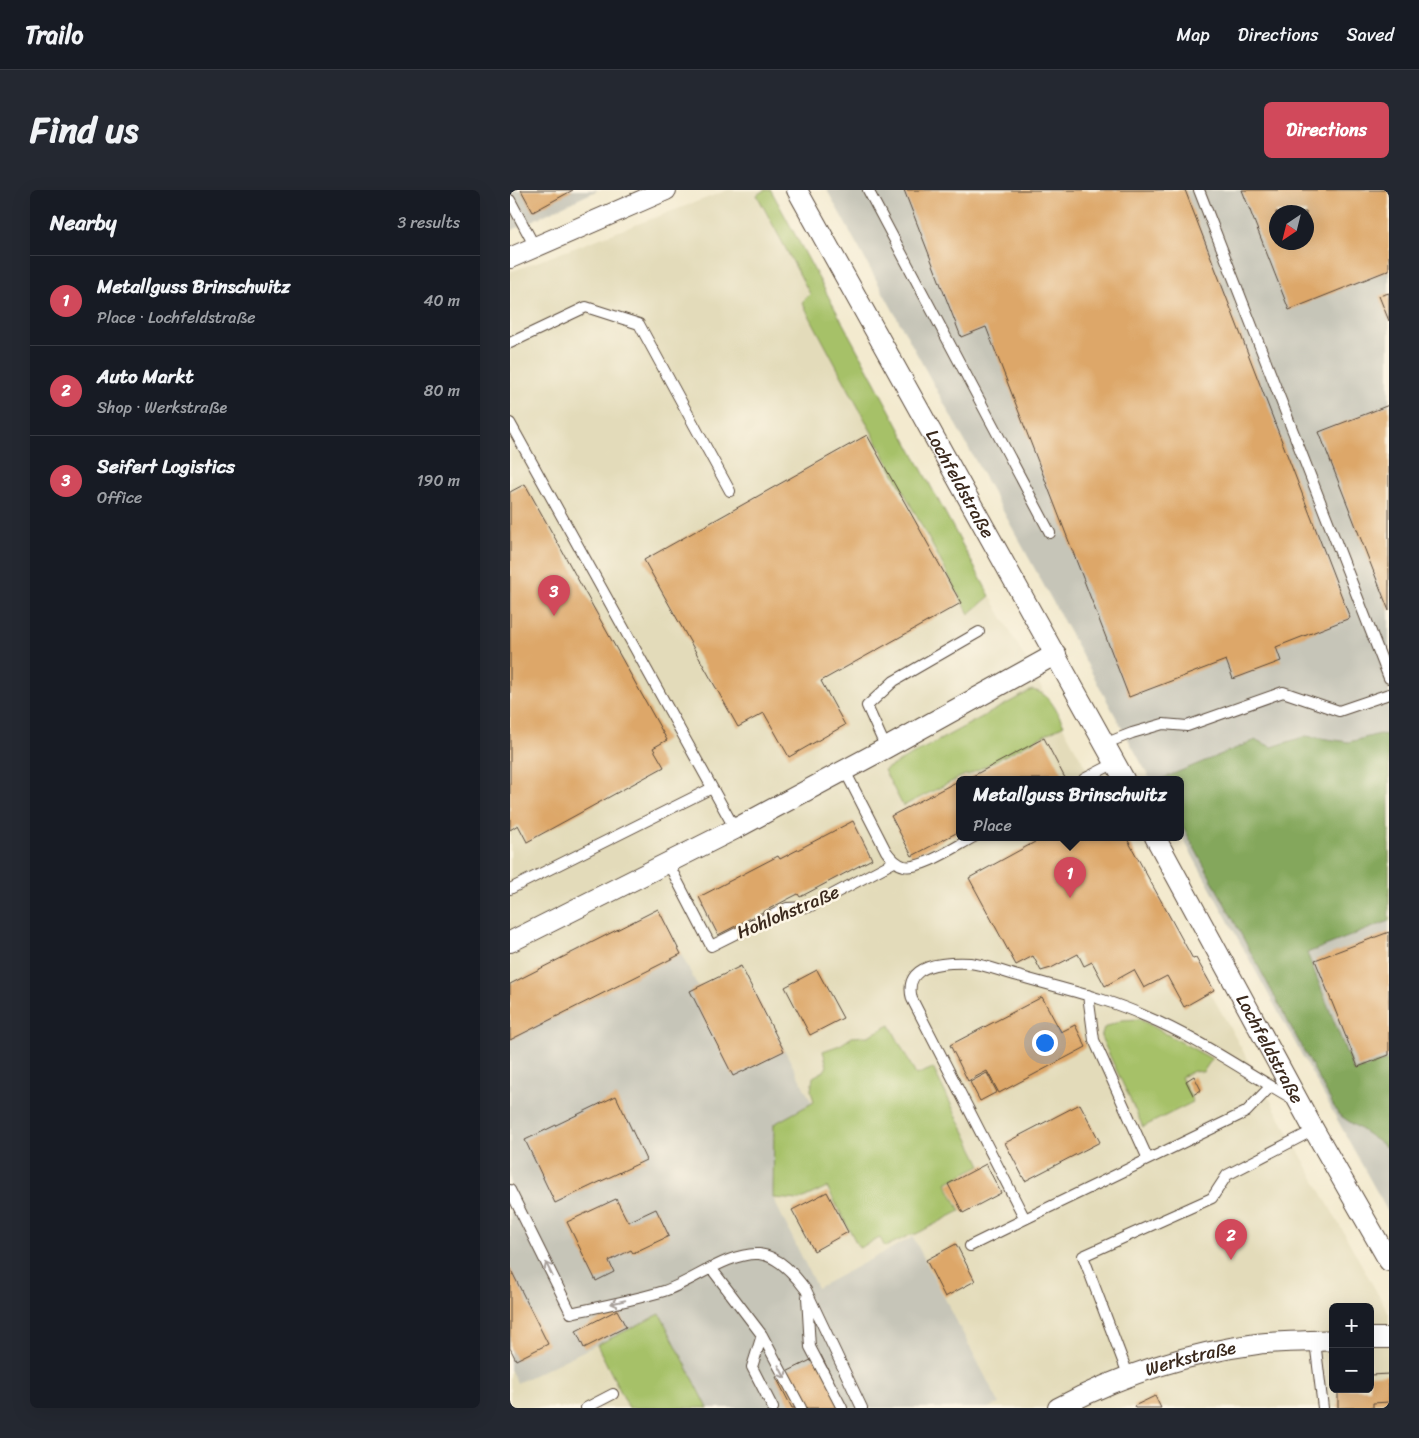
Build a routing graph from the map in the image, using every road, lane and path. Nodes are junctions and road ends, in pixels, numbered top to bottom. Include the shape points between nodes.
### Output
1 (666, 190) edge
2 (797, 190) edge
3 (868, 190) edge
4 (1199, 190) edge
5 (510, 200) edge
6 (535, 247) junction
7 (510, 258) edge
8 (510, 343) edge
9 (510, 423) edge
10 (730, 491) dead end
11 (1050, 533) dead end
12 (979, 632) dead end
13 (1056, 654) junction
14 (1389, 678) edge
15 (1389, 694) edge
16 (1104, 744) junction
17 (886, 748) junction
18 (844, 771) junction
19 (1119, 771) edge
20 (1097, 776) edge
21 (712, 788) junction
22 (735, 829) junction
23 (966, 841) edge
24 (1157, 841) edge
25 (668, 862) junction
26 (894, 862) junction
27 (510, 889) edge
28 (510, 942) edge
29 (1088, 995) junction
30 (1270, 1086) junction
31 (1300, 1103) junction
32 (1314, 1130) junction
33 (1148, 1158) junction
34 (510, 1190) edge
35 (1025, 1219) junction
36 (1384, 1241) edge
37 (970, 1246) dead end
38 (1389, 1261) edge
39 (711, 1268) junction
40 (806, 1290) junction
41 (762, 1335) junction
42 (1374, 1338) edge
43 (1389, 1338) edge
44 (1324, 1341) edge
45 (1128, 1377) junction
46 (613, 1394) dead end
47 (586, 1408) edge
48 (773, 1408) edge
49 (801, 1408) edge
50 (842, 1408) edge
51 (862, 1408) edge
52 (1058, 1408) edge
53 (1323, 1408) edge

1 - 6 street
2 - 13 street, Lochfeldstraße
3 - 11 lane
4 - 14 lane
5 - 6 lane
6 - 7 street
8 - 10 lane via 586,307 639,324
9 - 21 lane
12 - 17 lane via 894,681 867,706
13 - 16 street, Lochfeldstraße
13 - 17 street
15 - 16 lane via 1339,711 1283,692 1187,726 1163,724
16 - 19 street, Lochfeldstraße
17 - 18 street
18 - 22 street
18 - 26 lane
19 - 20 lane
21 - 22 lane
21 - 27 lane
22 - 25 street
23 - 26 lane via 920,865 905,867
24 - 31 street, Lochfeldstraße
25 - 26 lane, Hohlohstraße via 711,946 788,908 809,907
25 - 28 street
29 - 30 lane via 1145,1016 1194,1040
29 - 33 lane via 1094,1040
29 - 35 lane via 972,964 928,966 911,980 912,999
30 - 31 lane
30 - 33 lane via 1246,1112
31 - 32 street, Lochfeldstraße
32 - 36 street, Lochfeldstraße
32 - 45 lane via 1227,1175 1212,1198 1083,1256
33 - 35 lane
39 -> 34 lane via 665,1290 571,1313
35 - 37 lane
36 - 38 street, Lochfeldstraße
39 - 40 lane via 735,1258 759,1254 778,1261
39 - 41 lane
40 - 50 lane via 810,1347
40 - 51 lane
41 - 48 lane via 752,1366
41 -> 49 lane
42 - 43 street
44 - 45 street, Werkstraße via 1257,1344 1200,1354
44 - 53 lane
45 - 52 street, Werkstraße
46 - 47 lane

